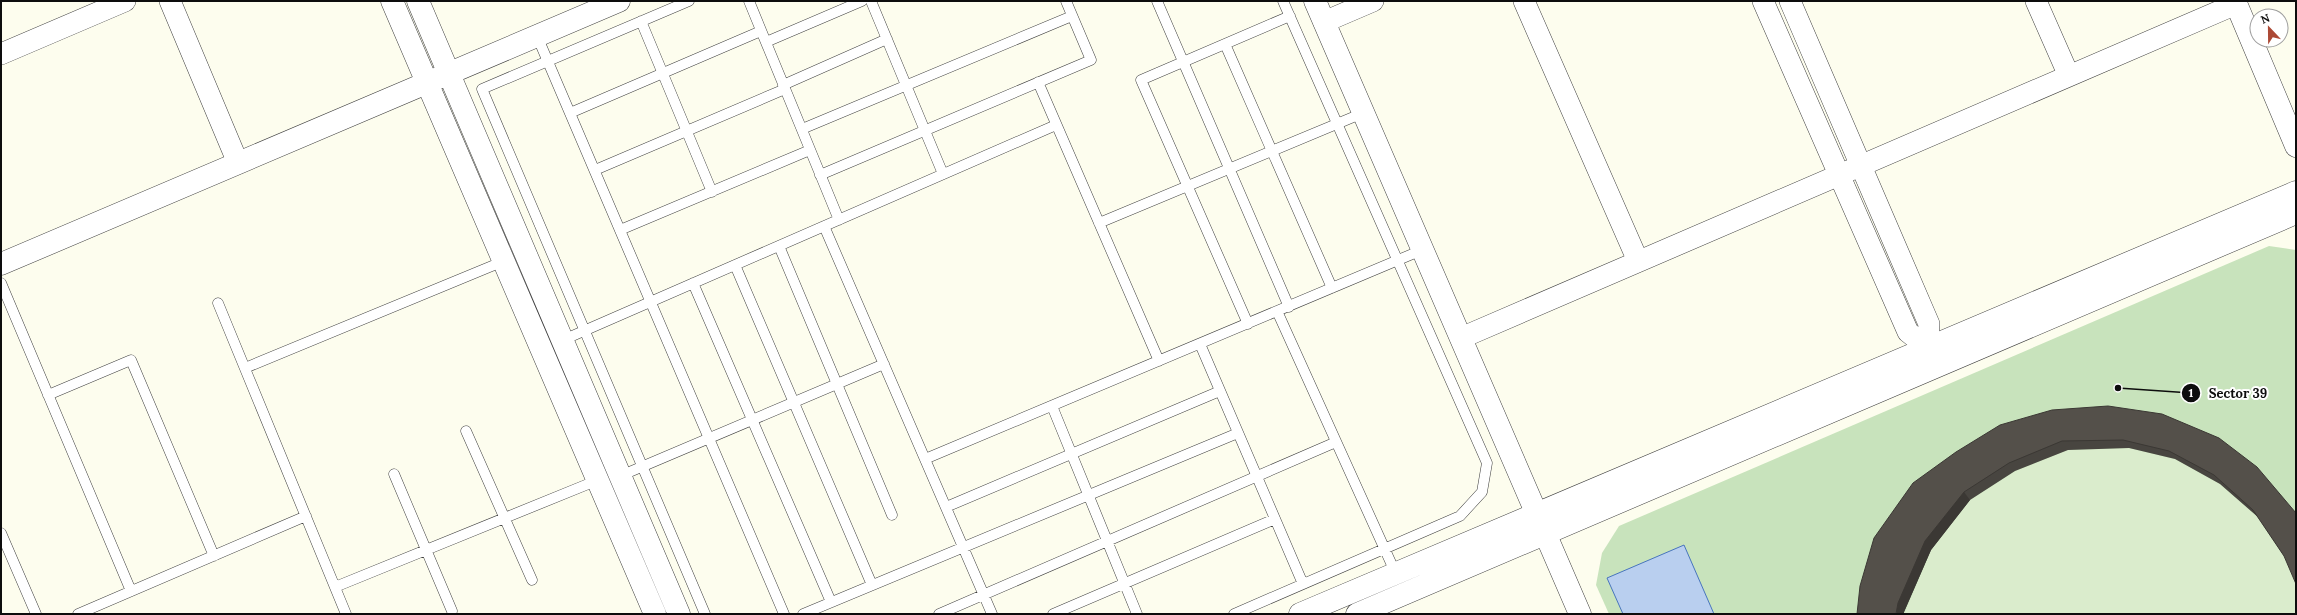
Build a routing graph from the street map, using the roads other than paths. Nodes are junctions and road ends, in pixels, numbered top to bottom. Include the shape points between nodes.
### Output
1 (125, 1) edge
2 (170, 1) edge
3 (392, 1) edge
4 (418, 1) edge
5 (619, 1) edge
6 (689, 1) edge
7 (749, 1) edge
8 (862, 1) edge
9 (871, 1) edge
10 (1066, 1) edge
11 (1157, 1) edge
12 (1283, 1) edge
13 (1315, 1) edge
14 (1373, 1) edge
15 (1524, 1) edge
16 (1763, 1) edge
17 (1790, 1) edge
18 (2036, 1) edge
19 (2238, 2) edge
20 (1072, 16) junction
21 (1290, 16) junction
22 (642, 21) junction
23 (1324, 22) junction
24 (761, 31) junction
25 (537, 36) junction
26 (887, 39) junction
27 (766, 42) junction
28 (1225, 44) junction
29 (1, 54) edge
30 (548, 61) junction
31 (1183, 62) junction
32 (449, 73) junction
33 (663, 73) junction
34 (2069, 76) junction
35 (1038, 82) junction
36 (427, 83) junction
37 (906, 86) junction
38 (784, 87) junction
39 (570, 113) junction
40 (1363, 113) junction
41 (1337, 123) junction
42 (1056, 125) junction
43 (802, 129) junction
44 (925, 130) junction
45 (687, 131) junction
46 (2296, 146) edge
47 (810, 150) junction
48 (1272, 151) junction
49 (238, 163) junction
50 (1861, 166) junction
51 (1229, 169) junction
52 (595, 170) junction
53 (943, 174) junction
54 (820, 175) junction
55 (1839, 175) junction
56 (1188, 186) junction
57 (712, 192) junction
58 (2296, 192) edge
59 (2296, 213) edge
60 (839, 220) junction
61 (1099, 223) junction
62 (824, 226) junction
63 (620, 230) junction
64 (779, 246) junction
65 (1422, 250) junction
66 (1398, 260) junction
67 (504, 261) junction
68 (1638, 261) junction
69 (1, 264) edge
70 (735, 265) junction
71 (1, 283) edge
72 (693, 283) junction
73 (1332, 288) junction
74 (651, 302) junction
75 (218, 303) dead end
76 (1288, 307) junction
77 (1277, 311) junction
78 (1248, 324) junction
79 (585, 330) junction
80 (1460, 338) junction
81 (563, 340) junction
82 (1200, 344) junction
83 (1928, 348) junction
84 (1159, 361) junction
85 (884, 364) junction
86 (245, 368) junction
87 (837, 384) junction
88 (1220, 391) junction
89 (48, 395) junction
90 (794, 402) junction
91 (1052, 406) junction
92 (752, 420) junction
93 (466, 431) dead end
94 (1238, 433) junction
95 (709, 438) junction
96 (1336, 442) junction
97 (1071, 454) junction
98 (925, 459) junction
99 (642, 466) junction
100 (394, 474) dead end
101 (620, 476) junction
102 (1257, 477) junction
103 (598, 480) junction
104 (1088, 495) junction
105 (946, 507) junction
106 (1537, 514) junction
107 (892, 515) dead end
108 (306, 516) junction
109 (505, 518) junction
110 (1275, 519) junction
111 (1, 533) edge
112 (1546, 534) junction
113 (1107, 542) junction
114 (963, 547) junction
115 (1385, 549) junction
116 (426, 550) junction
117 (214, 556) junction
118 (1396, 574) junction
119 (532, 580) dead end
120 (1124, 584) junction
121 (1303, 584) junction
122 (872, 585) junction
123 (334, 587) junction
124 (131, 591) junction
125 (984, 595) junction
126 (831, 602) junction
127 (452, 611) dead end
128 (1364, 613) edge
129 (36, 614) edge
130 (78, 614) edge
131 (346, 614) edge
132 (655, 614) edge
133 (679, 614) edge
134 (705, 614) edge
135 (784, 614) edge
136 (802, 614) edge
137 (939, 614) edge
138 (992, 614) edge
139 (1053, 614) edge
140 (1137, 614) edge
141 (1234, 614) edge
142 (1300, 614) edge
143 (1580, 614) edge

1 - 29 street
2 - 49 street
3 - 36 street
4 - 32 street
5 - 25 street
6 - 22 lane
7 - 24 lane
8 - 27 lane
9 - 26 lane
10 - 20 lane
11 - 31 lane
12 - 21 lane
13 - 23 street
14 - 23 street
15 - 68 street
16 - 55 street
17 - 50 street
18 - 34 street
19 - 34 street
19 - 46 street
20 - 35 lane via 1091,60
20 - 37 lane
21 - 28 lane
21 - 41 lane
22 - 30 lane
22 - 33 lane
23 - 40 street
24 - 27 lane
24 - 33 lane
25 - 30 lane
25 - 32 street
26 - 37 lane
26 - 38 lane
27 - 38 lane
28 - 31 lane
28 - 48 lane
30 - 39 lane
30 - 79 lane via 482,89
31 - 51 lane
31 - 56 lane via 1141,80
32 - 36 street
32 - 81 street
33 - 39 lane
33 - 45 lane
34 - 50 street
35 - 42 lane
35 - 44 lane
36 - 49 street
36 - 67 street
37 - 43 lane
37 - 44 lane
38 - 43 lane
38 - 45 lane
39 - 52 lane
40 - 41 lane
40 - 65 street
41 - 48 lane
41 - 66 lane
42 - 53 lane
42 - 61 lane
43 - 47 lane
44 - 53 lane
44 - 54 lane
45 - 52 lane
45 - 57 lane
47 - 54 lane
47 - 57 lane
48 - 51 lane
48 - 73 lane
49 - 69 street
50 - 55 street
50 - 83 street via 1929,324
51 - 56 lane
51 - 76 lane
52 - 63 lane
53 - 60 lane
54 - 60 lane
55 - 68 street
55 - 83 street via 1908,332
56 - 61 lane
56 - 78 lane
57 - 63 lane
58 - 83 street
59 - 112 street
60 - 62 lane
61 - 84 lane
62 - 64 lane
62 - 85 lane
63 - 74 lane
64 - 70 lane
64 - 87 lane
65 - 66 lane
65 - 80 street
66 - 73 lane
66 - 115 lane via 1487,463 1482,492 1460,516
67 - 86 lane
67 - 103 street
68 - 80 street
70 - 72 lane
70 - 90 lane
71 - 89 lane
72 - 74 lane
72 - 92 lane
73 - 76 lane
74 - 79 lane
74 - 95 lane
75 - 86 lane
76 - 77 lane
77 - 78 lane
77 - 96 lane
78 - 82 lane
79 - 81 lane
79 - 99 lane
80 - 106 street
81 - 101 street
82 - 84 lane
82 - 88 lane
83 - 106 street
84 - 91 lane
85 - 87 lane
85 - 98 lane
86 - 108 lane
87 - 90 lane
87 - 107 lane
88 - 94 lane
88 - 97 lane
89 - 117 lane via 131,360
89 - 124 lane
90 - 92 lane
90 - 122 lane
91 - 97 lane
91 - 98 lane
92 - 95 lane
92 - 126 lane
93 - 109 lane
94 - 102 lane
94 - 104 lane
95 - 99 lane
95 - 135 lane
96 - 102 lane
96 - 115 lane
97 - 104 lane
97 - 105 lane
98 - 105 lane
99 - 101 lane
99 - 134 lane
100 - 116 lane
101 - 133 street
102 - 110 lane
102 - 113 lane
103 - 109 lane
103 - 132 street
104 - 113 lane
104 - 114 lane
105 - 114 lane
106 - 112 street
106 - 118 street
108 - 117 lane
108 - 123 lane
109 - 116 lane
109 - 119 lane
110 - 120 lane
110 - 121 lane
111 - 129 lane
112 - 128 street
112 - 143 street
113 - 120 lane
113 - 125 lane
114 - 122 lane
114 - 125 lane
115 - 118 lane
115 - 121 lane
116 - 123 lane
116 - 127 lane
117 - 124 lane
118 - 142 street
120 - 139 lane
120 - 140 lane
121 - 141 lane
122 - 126 lane
123 - 131 lane
124 - 130 lane
125 - 137 lane
125 - 138 lane
126 - 136 lane

